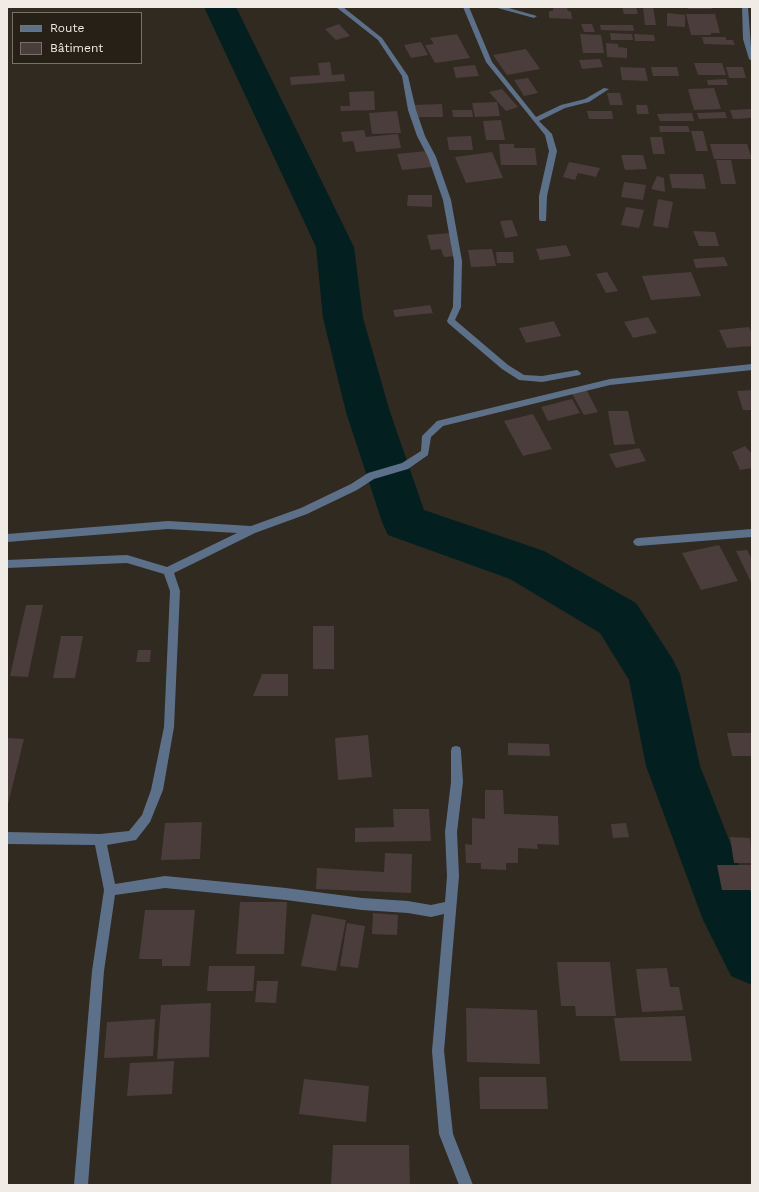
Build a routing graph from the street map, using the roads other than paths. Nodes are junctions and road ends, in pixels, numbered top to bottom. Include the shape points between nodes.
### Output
1 (339, 7) edge
2 (466, 7) edge
3 (497, 7) edge
4 (745, 7) edge
5 (534, 16) dead end
6 (752, 59) edge
7 (606, 89) dead end
8 (535, 120) junction
9 (543, 218) dead end
10 (752, 368) edge
11 (576, 373) dead end
12 (252, 530) junction
13 (752, 533) edge
14 (7, 538) edge
15 (638, 542) dead end
16 (7, 564) edge
17 (168, 571) junction
18 (456, 751) dead end
19 (7, 838) edge
20 (100, 840) junction
21 (110, 890) junction
22 (450, 907) junction
23 (81, 1185) edge
24 (466, 1185) edge

1 - 11 street via 380,39 405,76 412,110 447,200 458,261 458,307 451,321 505,367 522,378 542,379
2 - 8 street via 490,62
3 - 5 street
4 - 6 street via 746,39
7 - 8 street via 587,101 563,106
8 - 9 street via 548,134 553,151 543,196
10 - 12 street via 610,382 440,423 427,436 425,453 405,466 371,476 354,488 304,511
12 - 14 street via 168,525
12 - 17 street
13 - 15 street
16 - 17 street via 127,559
17 - 20 street via 175,591 169,727 157,790 146,818 132,836
18 - 22 street via 457,782 451,832 453,876
19 - 20 street
20 - 21 street
21 - 22 street via 165,882 431,911
21 - 23 street via 98,971
22 - 24 street via 438,1051 446,1134

